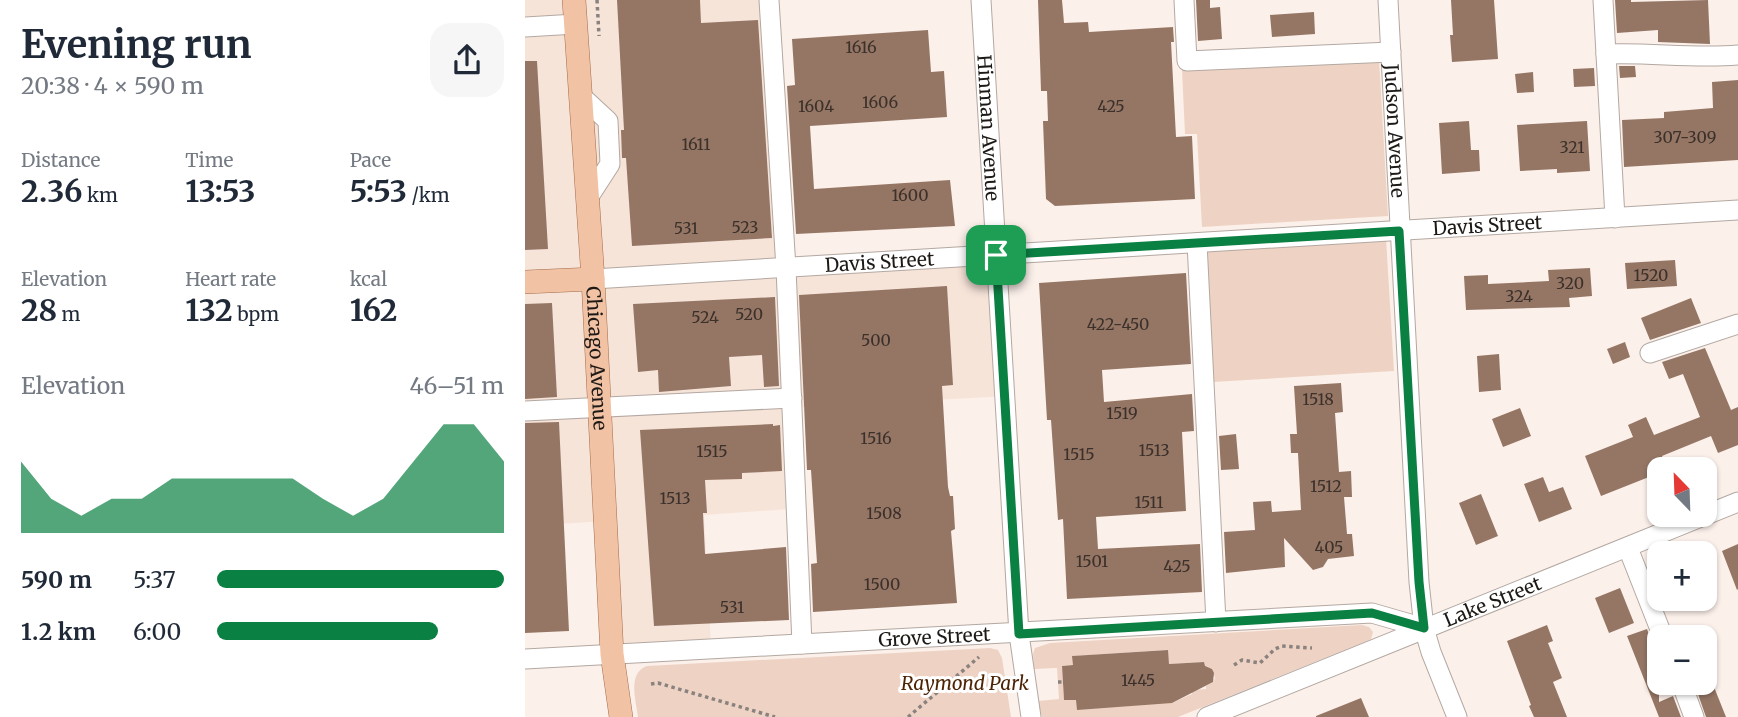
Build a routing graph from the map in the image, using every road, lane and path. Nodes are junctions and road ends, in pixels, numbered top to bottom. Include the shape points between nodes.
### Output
1 (574, 0) edge
2 (769, 0) edge
3 (981, 0) edge
4 (1184, 0) edge
5 (1388, 0) edge
6 (1602, 0) edge
7 (576, 24) junction
8 (525, 27) edge
9 (1391, 52) junction
10 (1606, 54) junction
11 (1738, 55) edge
12 (1738, 210) edge
13 (1615, 218) junction
14 (1399, 231) junction
15 (1197, 243) junction
16 (996, 255) junction
17 (786, 268) junction
18 (593, 279) junction
19 (525, 282) edge
20 (1738, 324) edge
21 (1650, 353) dead end
22 (792, 398) junction
23 (600, 407) junction
24 (525, 411) edge
25 (1738, 502) edge
26 (1628, 548) junction
27 (1216, 622) junction
28 (1658, 625) edge
29 (1424, 628) junction
30 (1019, 634) junction
31 (802, 644) junction
32 (1312, 648) dead end
33 (612, 654) junction
34 (979, 657) dead end
35 (525, 659) edge
36 (1234, 665) dead end
37 (651, 684) dead end
38 (1686, 695) edge
39 (1231, 712) edge
40 (621, 717) edge
41 (775, 717) edge
42 (908, 717) edge
43 (1031, 717) edge
44 (1207, 717) edge
45 (1457, 717) edge
46 (1694, 717) edge

1 - 7 main road, Chicago Avenue
2 - 17 street
3 - 16 street, Hinman Avenue
4 - 9 street via 1187,61
5 - 9 street, Judson Avenue
6 - 10 street
7 - 8 street
7 - 18 main road, Chicago Avenue
9 - 14 street, Judson Avenue
10 - 11 street
10 - 13 street
12 - 13 street, Davis Street
13 - 14 street, Davis Street
14 - 15 street, Davis Street
14 - 29 street, Judson Avenue
15 - 16 street, Davis Street
15 - 27 street
16 - 17 street, Davis Street
16 - 30 street, Hinman Avenue
17 - 18 street, Davis Street
17 - 22 street
18 - 19 main road, Davis Street
18 - 23 main road, Chicago Avenue
20 - 21 street
22 - 23 street
22 - 31 street
23 - 24 street
23 - 33 main road, Chicago Avenue
25 - 26 street, Lake Street
26 - 28 street
26 - 29 street, Lake Street
27 - 29 street, Grove Street via 1372,613
27 - 30 street, Grove Street
29 - 39 street, Lake Street
29 - 45 street, Judson Avenue
30 - 31 street, Grove Street
30 - 43 street, Hinman Avenue
31 - 33 street, Grove Street
32 - 36 path via 1282,646 1260,663 1242,660
33 - 35 street, Grove Street
33 - 40 main road, Chicago Avenue
34 - 42 path
37 - 41 path
38 - 46 street
39 - 44 street, Lake Street

